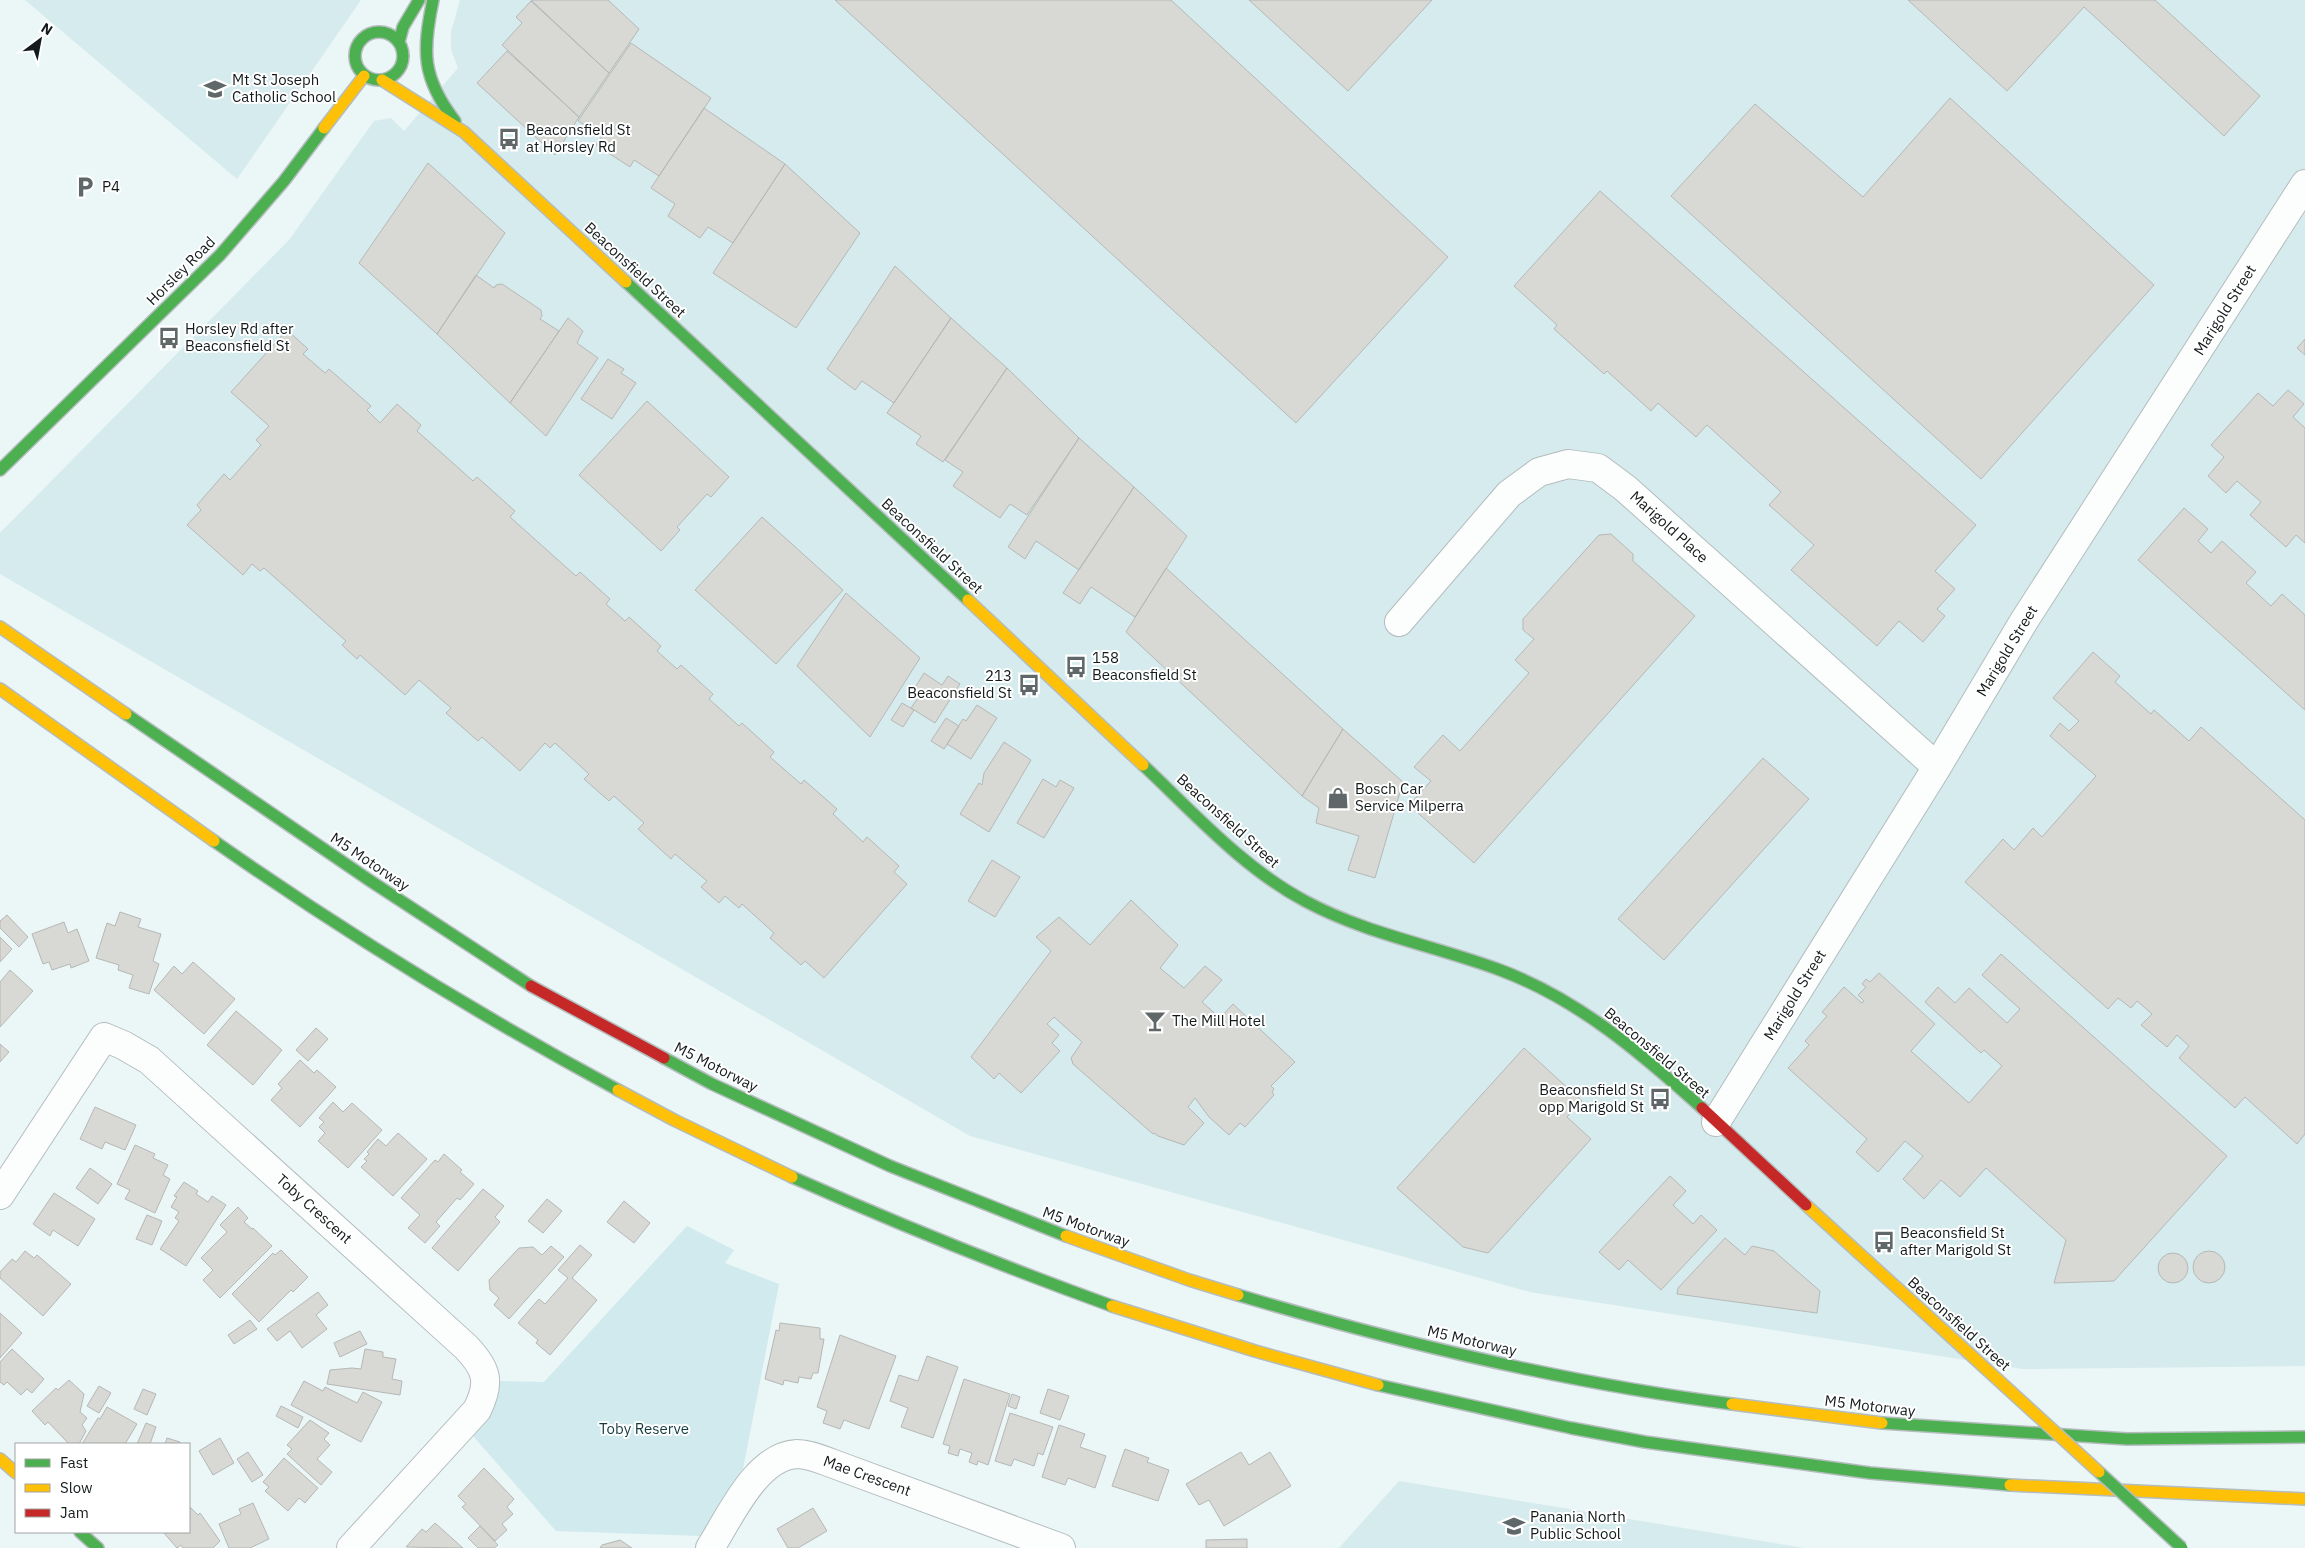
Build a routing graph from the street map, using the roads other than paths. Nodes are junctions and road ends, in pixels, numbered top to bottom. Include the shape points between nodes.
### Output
1 (419, 0) edge
2 (433, 0) edge
3 (398, 42) junction
4 (403, 54) junction
5 (364, 76) junction
6 (382, 80) junction
7 (430, 82) junction
8 (464, 132) junction
9 (2305, 184) edge
10 (0, 470) edge
11 (1399, 622) dead end
12 (0, 627) edge
13 (0, 690) edge
14 (1937, 767) junction
15 (1716, 1122) junction
16 (0, 1195) edge
17 (2305, 1437) edge
18 (0, 1459) edge
19 (15, 1472) edge
20 (2305, 1499) edge
21 (81, 1533) edge
22 (98, 1548) edge
23 (351, 1548) edge
24 (710, 1548) edge
25 (1061, 1548) edge
26 (2182, 1548) edge

1 - 3 main road
2 - 7 main road via 426,45
3 - 4 main road
3 - 5 main road via 378,28 362,38 355,50 356,64
4 - 6 main road via 398,71
4 - 7 main road
5 - 6 main road
5 - 10 main road, Horsley Road via 284,181 220,255
6 - 8 main road, Beaconsfield Street
7 - 8 main road
8 - 15 main road, Beaconsfield Street via 1239,855 1312,905 1351,922 1491,966 1562,998 1642,1056
9 - 14 street, Marigold Street via 2024,621
11 - 14 street, Marigold Place via 1510,494 1531,477 1568,464 1598,468 1632,494
12 - 17 main road, M5 Motorway via 369,880 537,990 712,1084 890,1166 1042,1228 1189,1280 1337,1324 1482,1360 1684,1398 1905,1426 2127,1439
13 - 20 main road via 368,944 568,1063 810,1186 1061,1288 1308,1367 1443,1400 1638,1441 1830,1468 2000,1484
14 - 15 street, Marigold Street
15 - 26 main road, Beaconsfield Street, bridge
16 - 23 street, Toby Crescent via 104,1037 149,1060 479,1360 485,1372 486,1386 476,1410
18 - 19 main road
21 - 22 main road
24 - 25 street, Mae Crescent via 754,1478 766,1466 797,1454 812,1456

